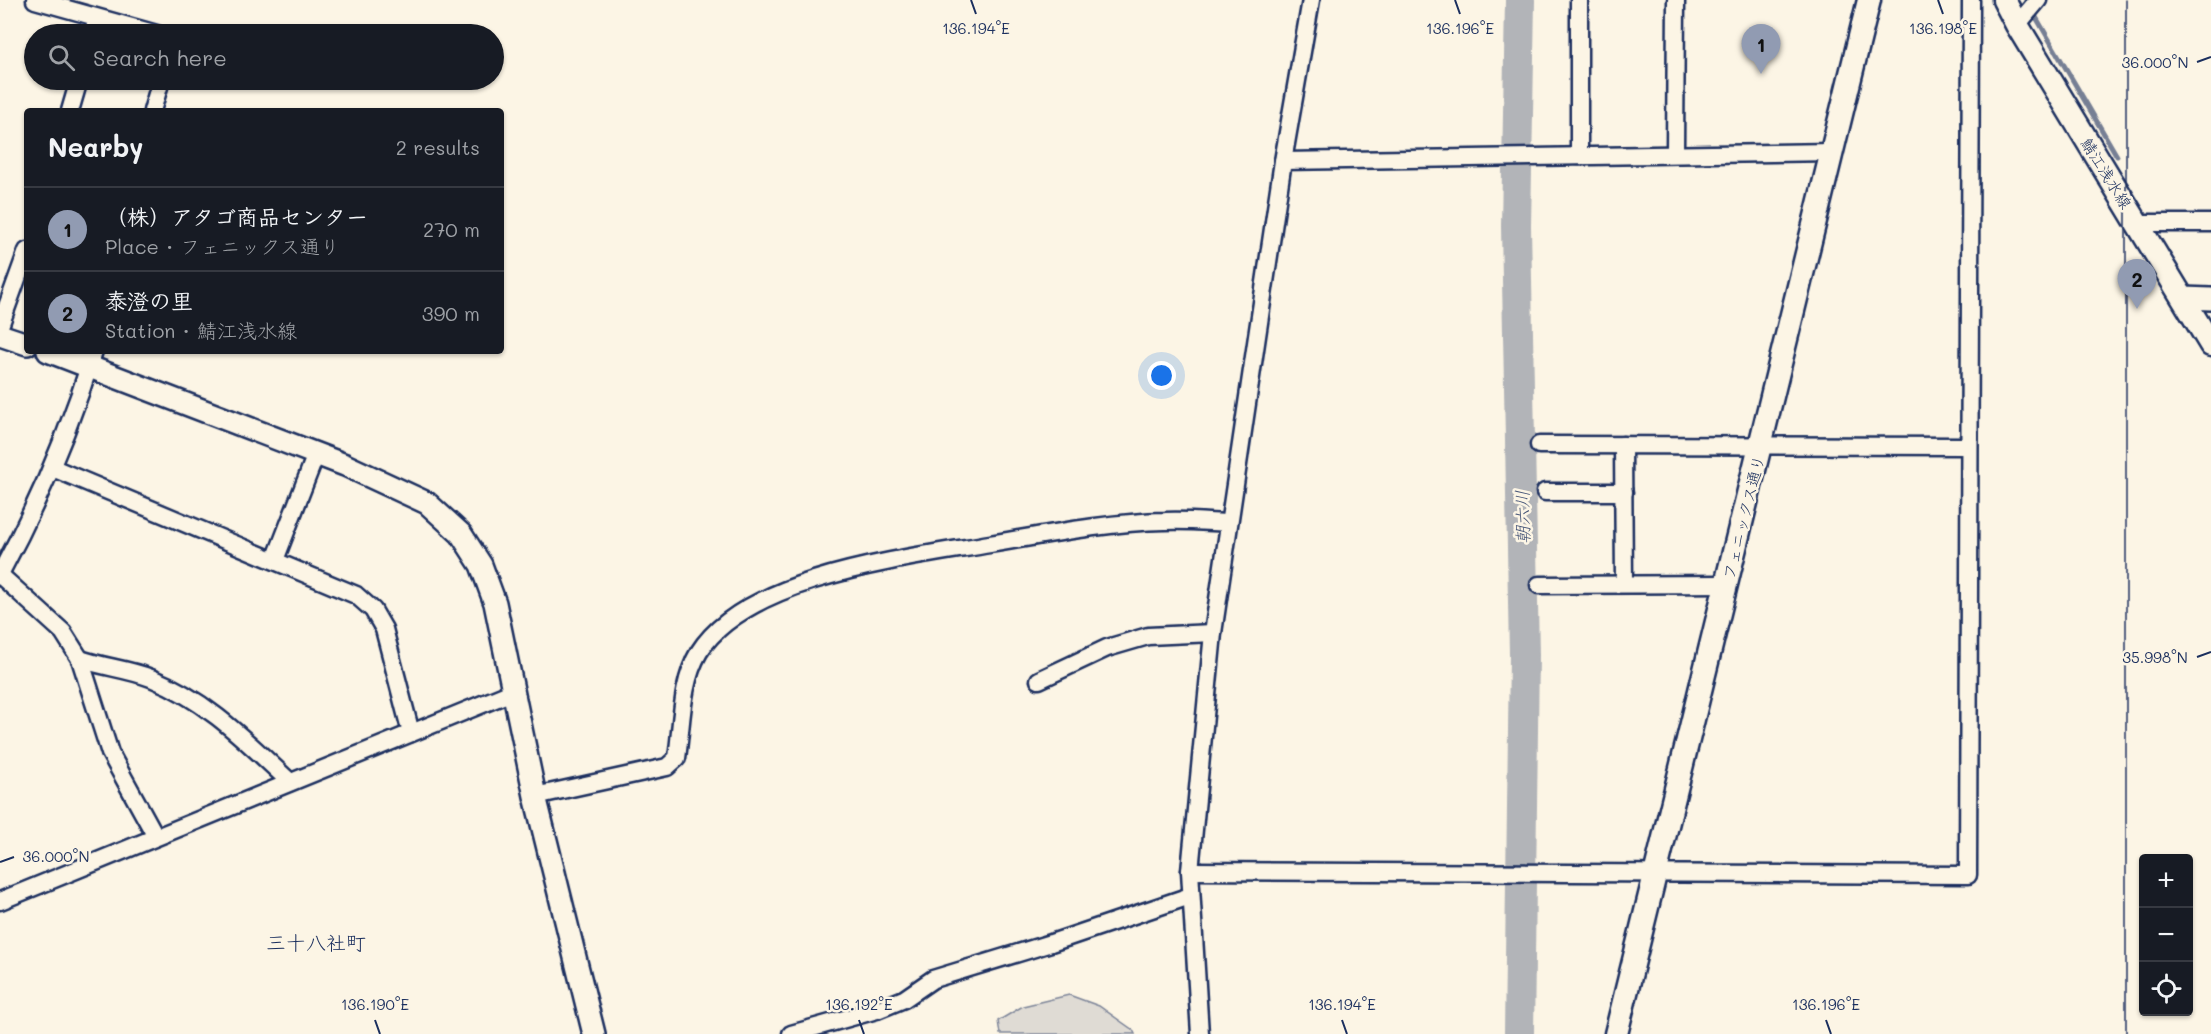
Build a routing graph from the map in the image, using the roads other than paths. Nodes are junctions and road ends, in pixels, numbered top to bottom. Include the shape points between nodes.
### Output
1 (35, 0) edge
2 (1311, 0) edge
3 (1579, 0) edge
4 (1676, 0) edge
5 (1869, 0) edge
6 (1971, 0) edge
7 (2004, 0) edge
8 (2030, 11) edge
9 (90, 24) edge
10 (76, 90) edge
11 (158, 90) edge
12 (71, 108) edge
13 (153, 108) edge
14 (1833, 152) junction
15 (1674, 154) junction
16 (1579, 156) junction
17 (1283, 160) junction
18 (2211, 223) edge
19 (2139, 224) junction
20 (24, 259) edge
21 (2183, 298) junction
22 (2211, 298) edge
23 (0, 326) edge
24 (0, 335) edge
25 (24, 343) edge
26 (2211, 345) edge
27 (67, 354) edge
28 (92, 358) edge
29 (1539, 445) dead end
30 (1623, 445) junction
31 (1969, 446) junction
32 (1760, 448) junction
33 (316, 454) junction
34 (53, 468) junction
35 (1545, 492) dead end
36 (1624, 492) junction
37 (1228, 523) junction
38 (275, 560) junction
39 (0, 574) edge
40 (1624, 584) junction
41 (1726, 584) junction
42 (1539, 585) dead end
43 (1213, 633) junction
44 (80, 659) junction
45 (1039, 681) dead end
46 (512, 692) junction
47 (411, 733) junction
48 (290, 782) junction
49 (535, 796) junction
50 (155, 835) junction
51 (1190, 871) junction
52 (1656, 873) junction
53 (1190, 896) junction
54 (0, 901) edge
55 (594, 1034) edge
56 (791, 1034) edge
57 (1200, 1034) edge
58 (1616, 1034) edge

1 - 9 street
2 - 17 street
3 - 16 street
4 - 15 street
5 - 14 main road, フェニックス通り
6 - 31 street
7 - 8 main road, 鯖江浅水線
8 - 19 main road, 鯖江浅水線
10 - 12 street
11 - 13 street
14 - 15 street
14 - 32 main road, フェニックス通り
15 - 16 street
16 - 17 street
17 - 37 street
18 - 19 street
19 - 21 main road, 鯖江浅水線
20 - 23 street
21 - 22 street
21 - 26 main road, 鯖江浅水線
24 - 25 street
27 - 28 street
28 - 33 street
28 - 34 street
29 - 30 street
30 - 32 street
30 - 36 street
31 - 32 street
31 - 52 street via 1968,875
32 - 41 main road, フェニックス通り
33 - 38 street
33 - 46 street via 427,503 461,534 481,565 495,603
34 - 38 street
34 - 39 street
35 - 36 street
36 - 40 street
37 - 43 street
37 - 49 street via 1164,521 1034,537 846,570 794,587 729,621 700,650 690,671 677,758 667,767
38 - 47 street via 356,595 373,610 384,629
39 - 44 street via 63,632
40 - 41 street
40 - 42 street
41 - 52 main road, フェニックス通り
43 - 45 street via 1148,636 1107,648
43 - 51 street
44 - 48 street via 151,678 182,692 219,716
44 - 50 street via 110,753
46 - 47 street
46 - 49 street
47 - 48 street
48 - 50 street
49 - 55 street
50 - 54 street
51 - 52 street
51 - 53 street
52 - 58 main road, フェニックス通り
53 - 56 street via 933,979 904,999 877,1010
53 - 57 street

